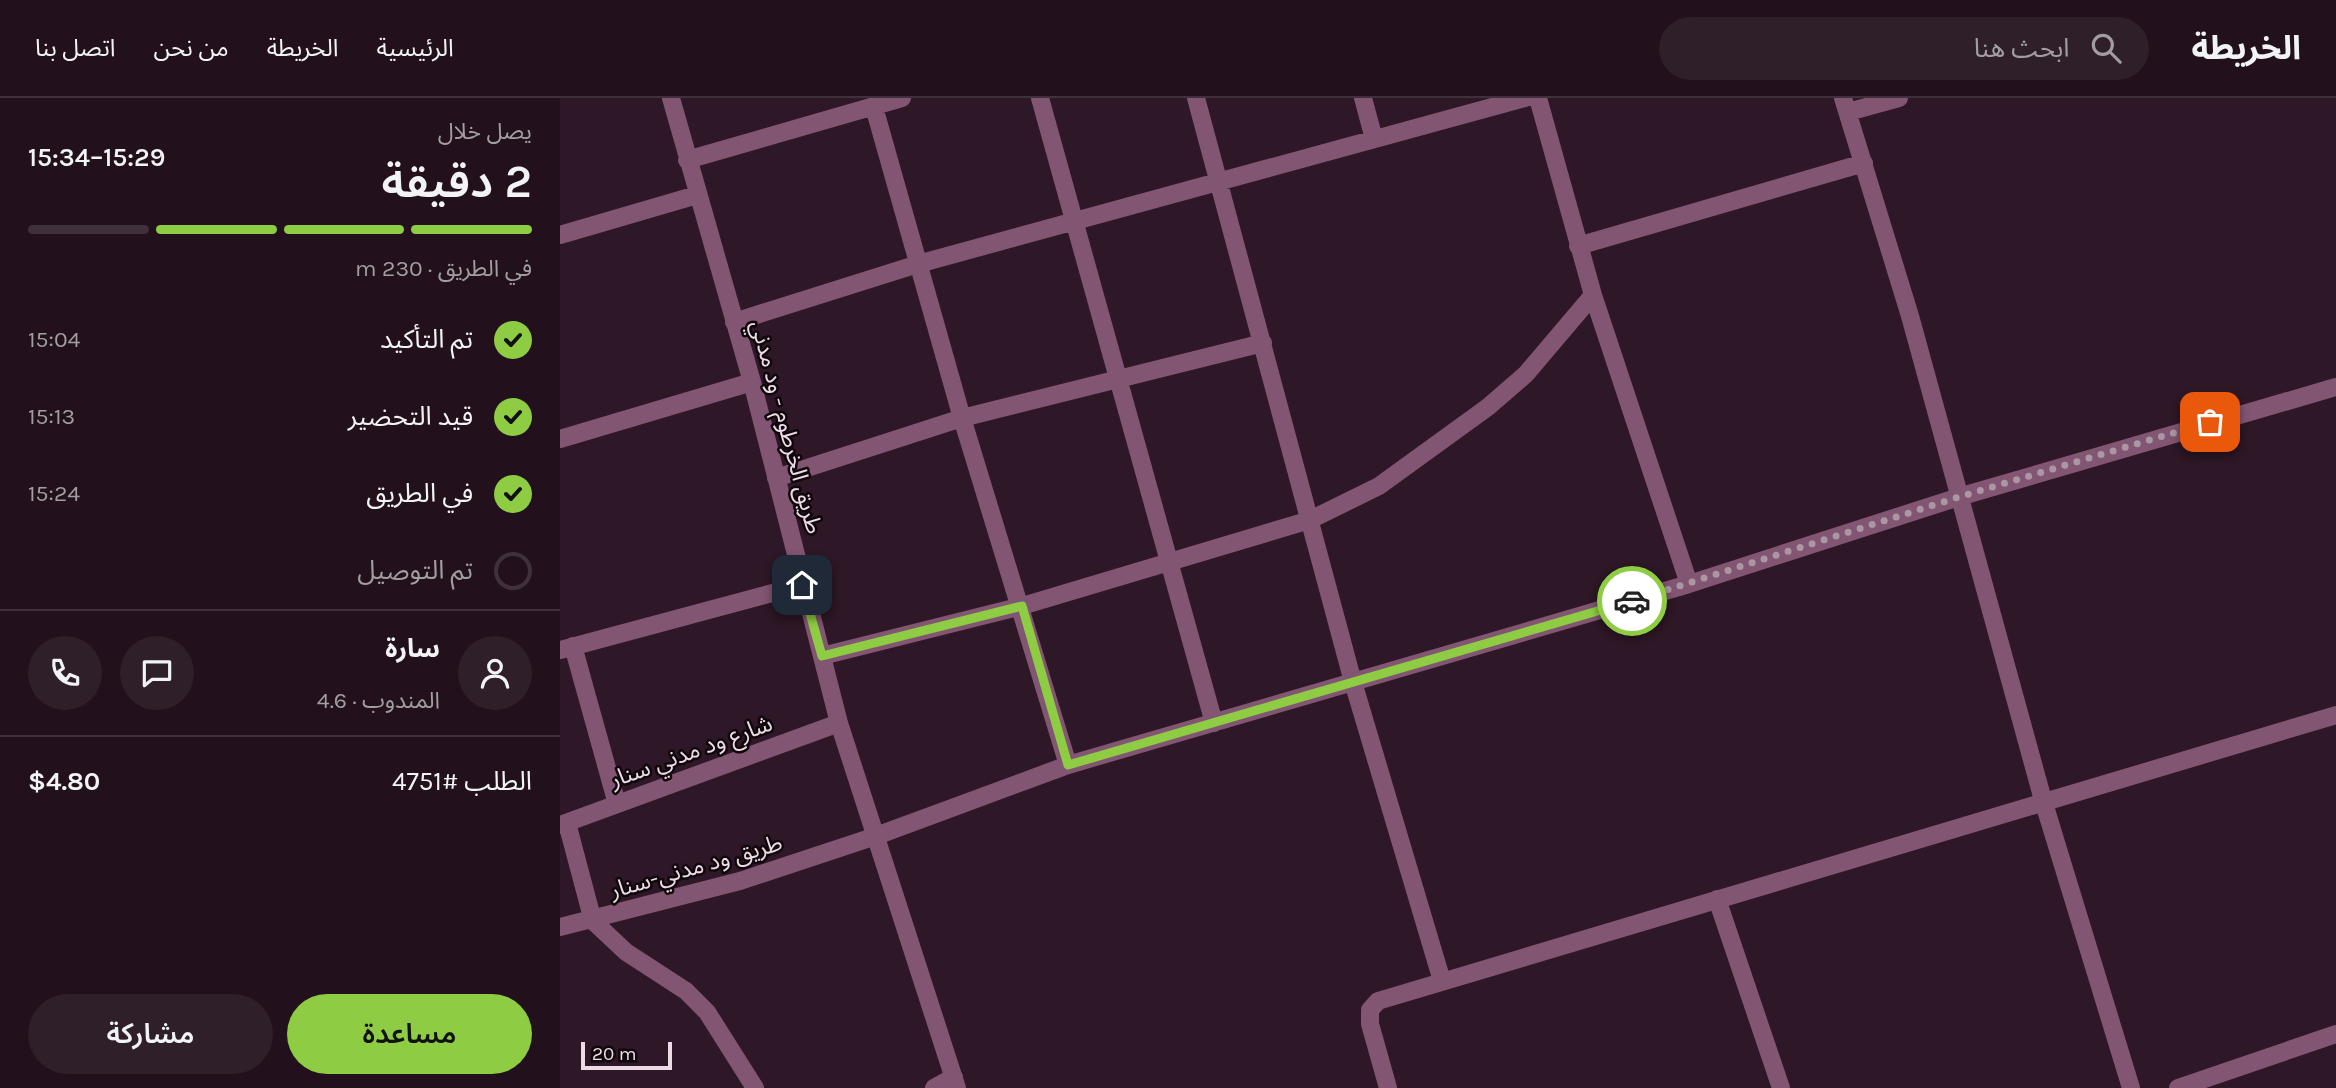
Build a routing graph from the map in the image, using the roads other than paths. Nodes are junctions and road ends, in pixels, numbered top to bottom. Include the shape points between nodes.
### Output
1 (671, 98) edge
2 (902, 98) edge
3 (1040, 98) edge
4 (1196, 98) edge
5 (1363, 98) edge
6 (1525, 98) edge
7 (1538, 98) edge
8 (1899, 98) edge
9 (1845, 105) edge
10 (874, 107) junction
11 (1374, 139) junction
12 (687, 160) junction
13 (1864, 163) junction
14 (1219, 180) junction
15 (696, 195) junction
16 (1072, 221) junction
17 (560, 235) edge
18 (1578, 246) junction
19 (918, 264) junction
20 (1593, 295) junction
21 (734, 323) junction
22 (1263, 343) junction
23 (1117, 378) junction
24 (752, 382) junction
25 (2336, 387) edge
26 (962, 418) junction
27 (560, 439) edge
28 (776, 478) junction
29 (1962, 496) junction
30 (1310, 520) junction
31 (1171, 561) junction
32 (1689, 584) junction
33 (802, 585) junction
34 (1022, 606) junction
35 (567, 648) edge
36 (822, 656) junction
37 (1353, 682) junction
38 (2336, 715) edge
39 (839, 723) junction
40 (1214, 723) junction
41 (1068, 765) junction
42 (2043, 800) junction
43 (617, 804) junction
44 (563, 824) edge
45 (876, 836) junction
46 (1717, 899) junction
47 (593, 921) junction
48 (560, 927) edge
49 (1442, 981) junction
50 (2336, 1034) edge
51 (955, 1082) edge
52 (755, 1088) edge
53 (934, 1088) edge
54 (1388, 1088) edge
55 (1781, 1088) edge
56 (2130, 1088) edge
57 (2178, 1088) edge

1 - 12 street, طريق الخرطوم - ود مدني
2 - 10 street
3 - 16 street
4 - 14 street
5 - 11 street
6 - 11 street
7 - 18 street
8 - 9 street
9 - 13 street
10 - 12 street
10 - 19 street
11 - 14 street
12 - 15 street, طريق الخرطوم - ود مدني
13 - 18 street
13 - 29 street
14 - 16 street
14 - 22 street
15 - 17 street
15 - 21 street, طريق الخرطوم - ود مدني
16 - 19 street
16 - 23 street
18 - 20 street
19 - 21 street
19 - 26 street
20 - 30 street via 1526,374 1488,407 1379,486
20 - 32 street
21 - 24 street, طريق الخرطوم - ود مدني
22 - 23 street
22 - 30 street
23 - 26 street
23 - 31 street
24 - 27 street
24 - 28 street, طريق الخرطوم - ود مدني
25 - 29 street, طريق ود مدني-سنار
26 - 28 street
26 - 34 street
28 - 33 street, طريق الخرطوم - ود مدني
29 - 32 street, طريق ود مدني-سنار
29 - 42 street
30 - 31 street
30 - 37 street
31 - 34 street
31 - 40 street
32 - 37 street, طريق ود مدني-سنار
33 - 35 street
33 - 36 street, طريق الخرطوم - ود مدني
34 - 36 street
34 - 41 street
35 - 43 street
36 - 39 street, طريق الخرطوم - ود مدني
37 - 40 street, طريق ود مدني-سنار
37 - 49 street
38 - 42 street
39 - 43 street, شارع ود مدني سنار
39 - 45 street, طريق الخرطوم - ود مدني
40 - 41 street, طريق ود مدني-سنار
41 - 45 street, طريق ود مدني-سنار
42 - 46 street
42 - 56 street
43 - 44 street, شارع ود مدني سنار
44 - 47 street
45 - 47 street, طريق ود مدني-سنار via 740,881
45 - 51 street, طريق الخرطوم - ود مدني
46 - 49 street
46 - 55 street
47 - 48 street
47 - 52 street, طريق ود مدني-سنار via 626,952 687,991 707,1012
49 - 54 street via 1378,1001 1370,1010
50 - 57 street
51 - 53 street

